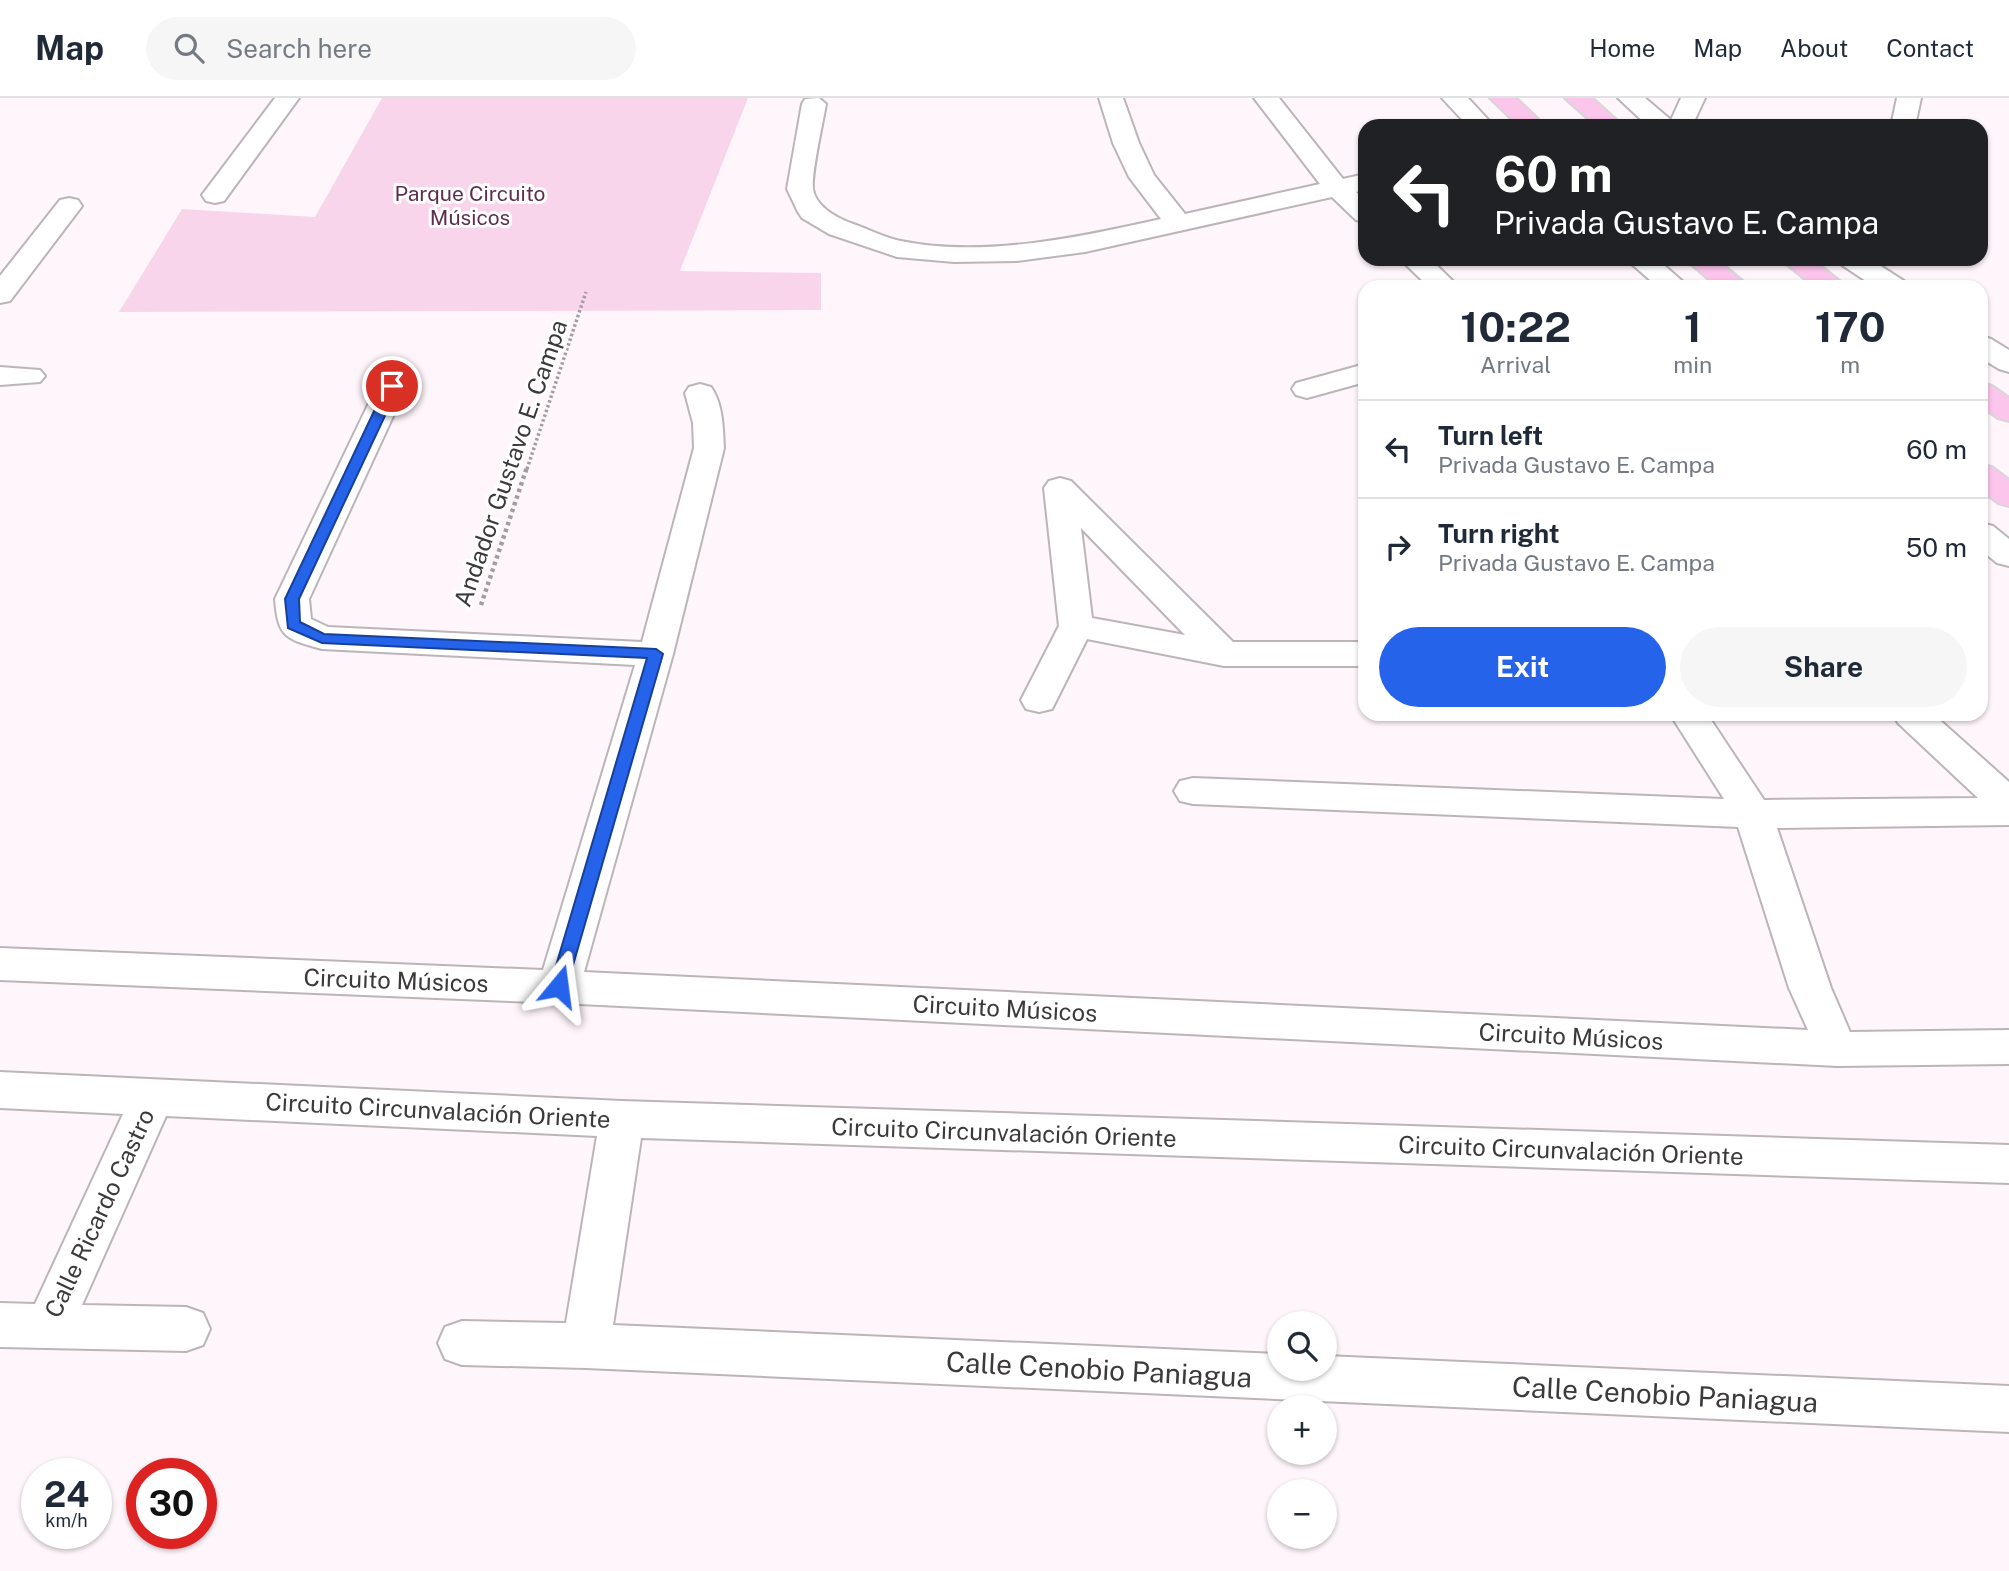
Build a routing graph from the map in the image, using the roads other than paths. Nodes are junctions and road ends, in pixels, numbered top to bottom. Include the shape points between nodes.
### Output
1 (287, 98) edge
2 (1111, 98) edge
3 (1266, 98) edge
4 (1454, 98) edge
5 (1502, 98) edge
6 (1577, 98) edge
7 (1630, 98) edge
8 (1693, 98) edge
9 (1909, 98) edge
10 (814, 104) dead end
11 (1475, 119) edge
12 (1525, 119) edge
13 (1602, 119) edge
14 (1655, 119) edge
15 (1683, 119) edge
16 (1904, 119) edge
17 (1358, 183) edge
18 (1336, 187) junction
19 (215, 195) dead end
20 (69, 206) dead end
21 (1358, 207) edge
22 (1177, 222) junction
23 (1422, 266) edge
24 (1649, 266) edge
25 (1708, 266) edge
26 (1804, 266) edge
27 (1863, 266) edge
28 (1437, 280) edge
29 (1666, 280) edge
30 (1727, 280) edge
31 (1823, 280) edge
32 (1884, 280) edge
33 (0, 295) edge
34 (1988, 350) edge
35 (2009, 363) edge
36 (0, 376) edge
37 (30, 376) dead end
38 (1358, 376) edge
39 (392, 386) dead end
40 (1307, 389) dead end
41 (700, 393) dead end
42 (1988, 397) edge
43 (2009, 412) edge
44 (1988, 480) edge
45 (2009, 496) edge
46 (1988, 539) edge
47 (2009, 556) edge
48 (1076, 626) junction
49 (656, 654) junction
50 (1224, 654) junction
51 (1358, 654) edge
52 (1039, 699) dead end
53 (1693, 721) edge
54 (1918, 721) edge
55 (1193, 791) dead end
56 (2009, 804) edge
57 (2009, 811) edge
58 (1753, 814) junction
59 (0, 964) edge
60 (559, 986) junction
61 (2009, 1047) edge
62 (1837, 1049) junction
63 (0, 1090) edge
64 (153, 1096) junction
65 (622, 1119) junction
66 (2009, 1164) edge
67 (0, 1325) edge
68 (49, 1326) junction
69 (186, 1329) dead end
70 (462, 1343) dead end
71 (586, 1346) junction
72 (2009, 1409) edge

1 - 19 street
2 - 22 street via 1142,177
3 - 18 street
4 - 11 street
5 - 12 main road
6 - 13 main road
7 - 14 street
8 - 15 street
9 - 16 street
10 - 22 street via 800,188 811,212 838,228 897,249 1017,253 1085,244
17 - 18 street
18 - 21 street
18 - 22 street
20 - 33 street
23 - 28 street
24 - 29 street
25 - 30 main road
26 - 31 main road
27 - 32 street
34 - 35 street
36 - 37 street
38 - 40 street
39 - 49 street via 292,599 293,625 322,638
41 - 49 street via 709,448
42 - 43 main road
44 - 45 main road
46 - 47 street
48 - 50 street
48 - 50 street via 1059,488
48 - 52 street
49 - 60 street
50 - 51 street
53 - 58 street
54 - 56 street
55 - 58 street
57 - 58 street
58 - 62 street via 1810,988
59 - 60 street, Circuito Músicos
60 - 62 street, Circuito Músicos
61 - 62 street, Circuito Músicos
63 - 64 street, Circuito Circunvalación Oriente
64 - 65 street, Circuito Circunvalación Oriente
64 - 68 street, Calle Ricardo Castro
65 - 66 street, Circuito Circunvalación Oriente
65 - 71 street
67 - 68 street, Calle Ricardo Castro
68 - 69 street
70 - 71 street, Calle Cenobio Paniagua
71 - 72 street, Calle Cenobio Paniagua

